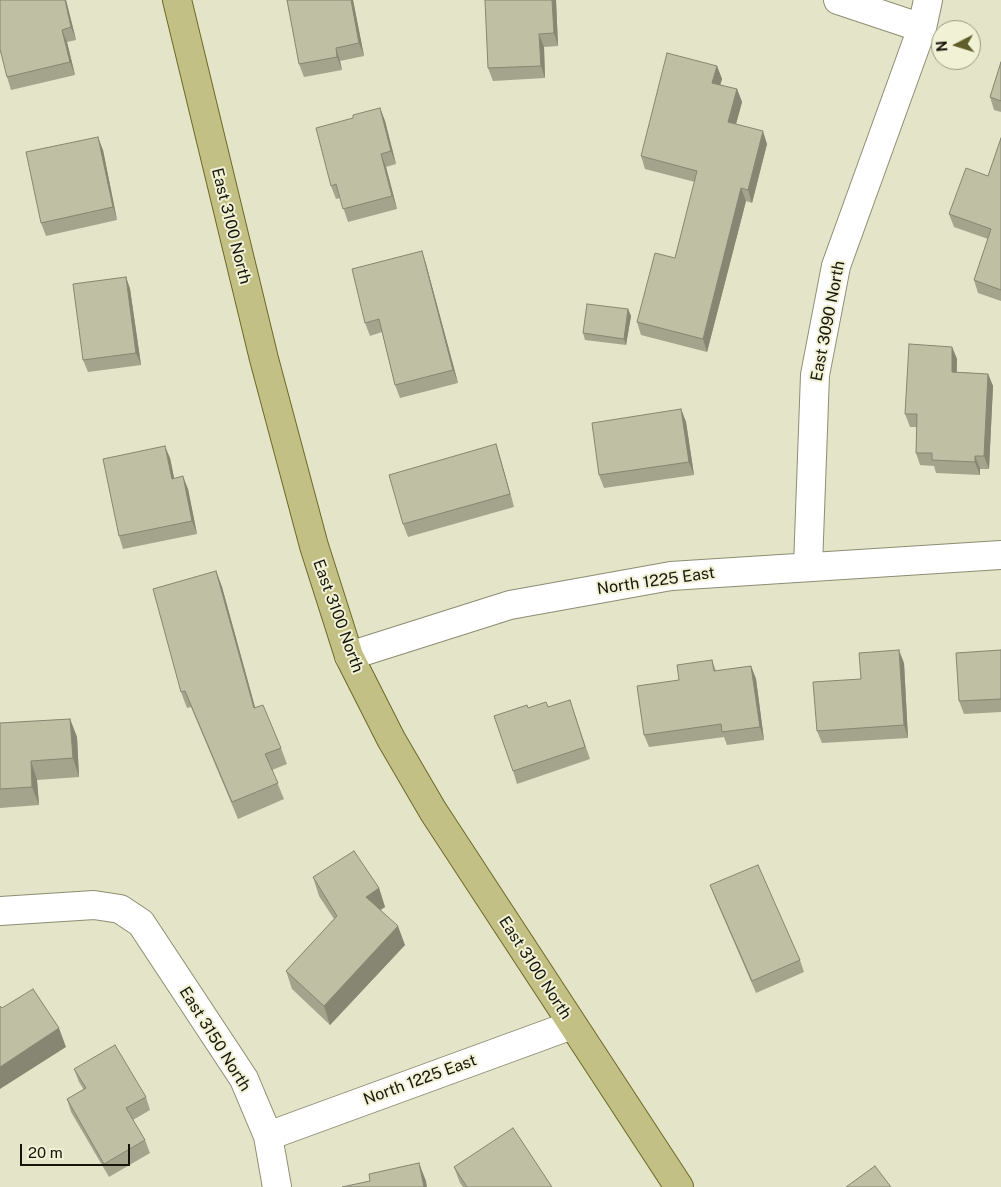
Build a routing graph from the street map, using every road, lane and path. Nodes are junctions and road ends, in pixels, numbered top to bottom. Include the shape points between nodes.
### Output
1 (176, 0) edge
2 (838, 0) edge
3 (928, 0) edge
4 (922, 28) junction
5 (1001, 556) edge
6 (808, 566) junction
7 (349, 656) junction
8 (0, 911) edge
9 (572, 1025) junction
10 (268, 1136) junction
11 (277, 1187) edge
12 (679, 1187) edge

1 - 7 main road, East 3100 North via 264,359 314,546
2 - 4 street
3 - 4 street, East 3090 North
4 - 6 street, East 3090 North via 836,266 815,375
5 - 6 street, North 1225 East
6 - 7 street, North 1225 East via 671,576 510,605
7 - 9 main road, East 3100 North via 391,739 433,811
8 - 10 street, East 3150 North via 94,905 120,909 141,922 244,1078
9 - 10 street, North 1225 East
9 - 12 main road, East 3100 North
10 - 11 street, East 3150 North

